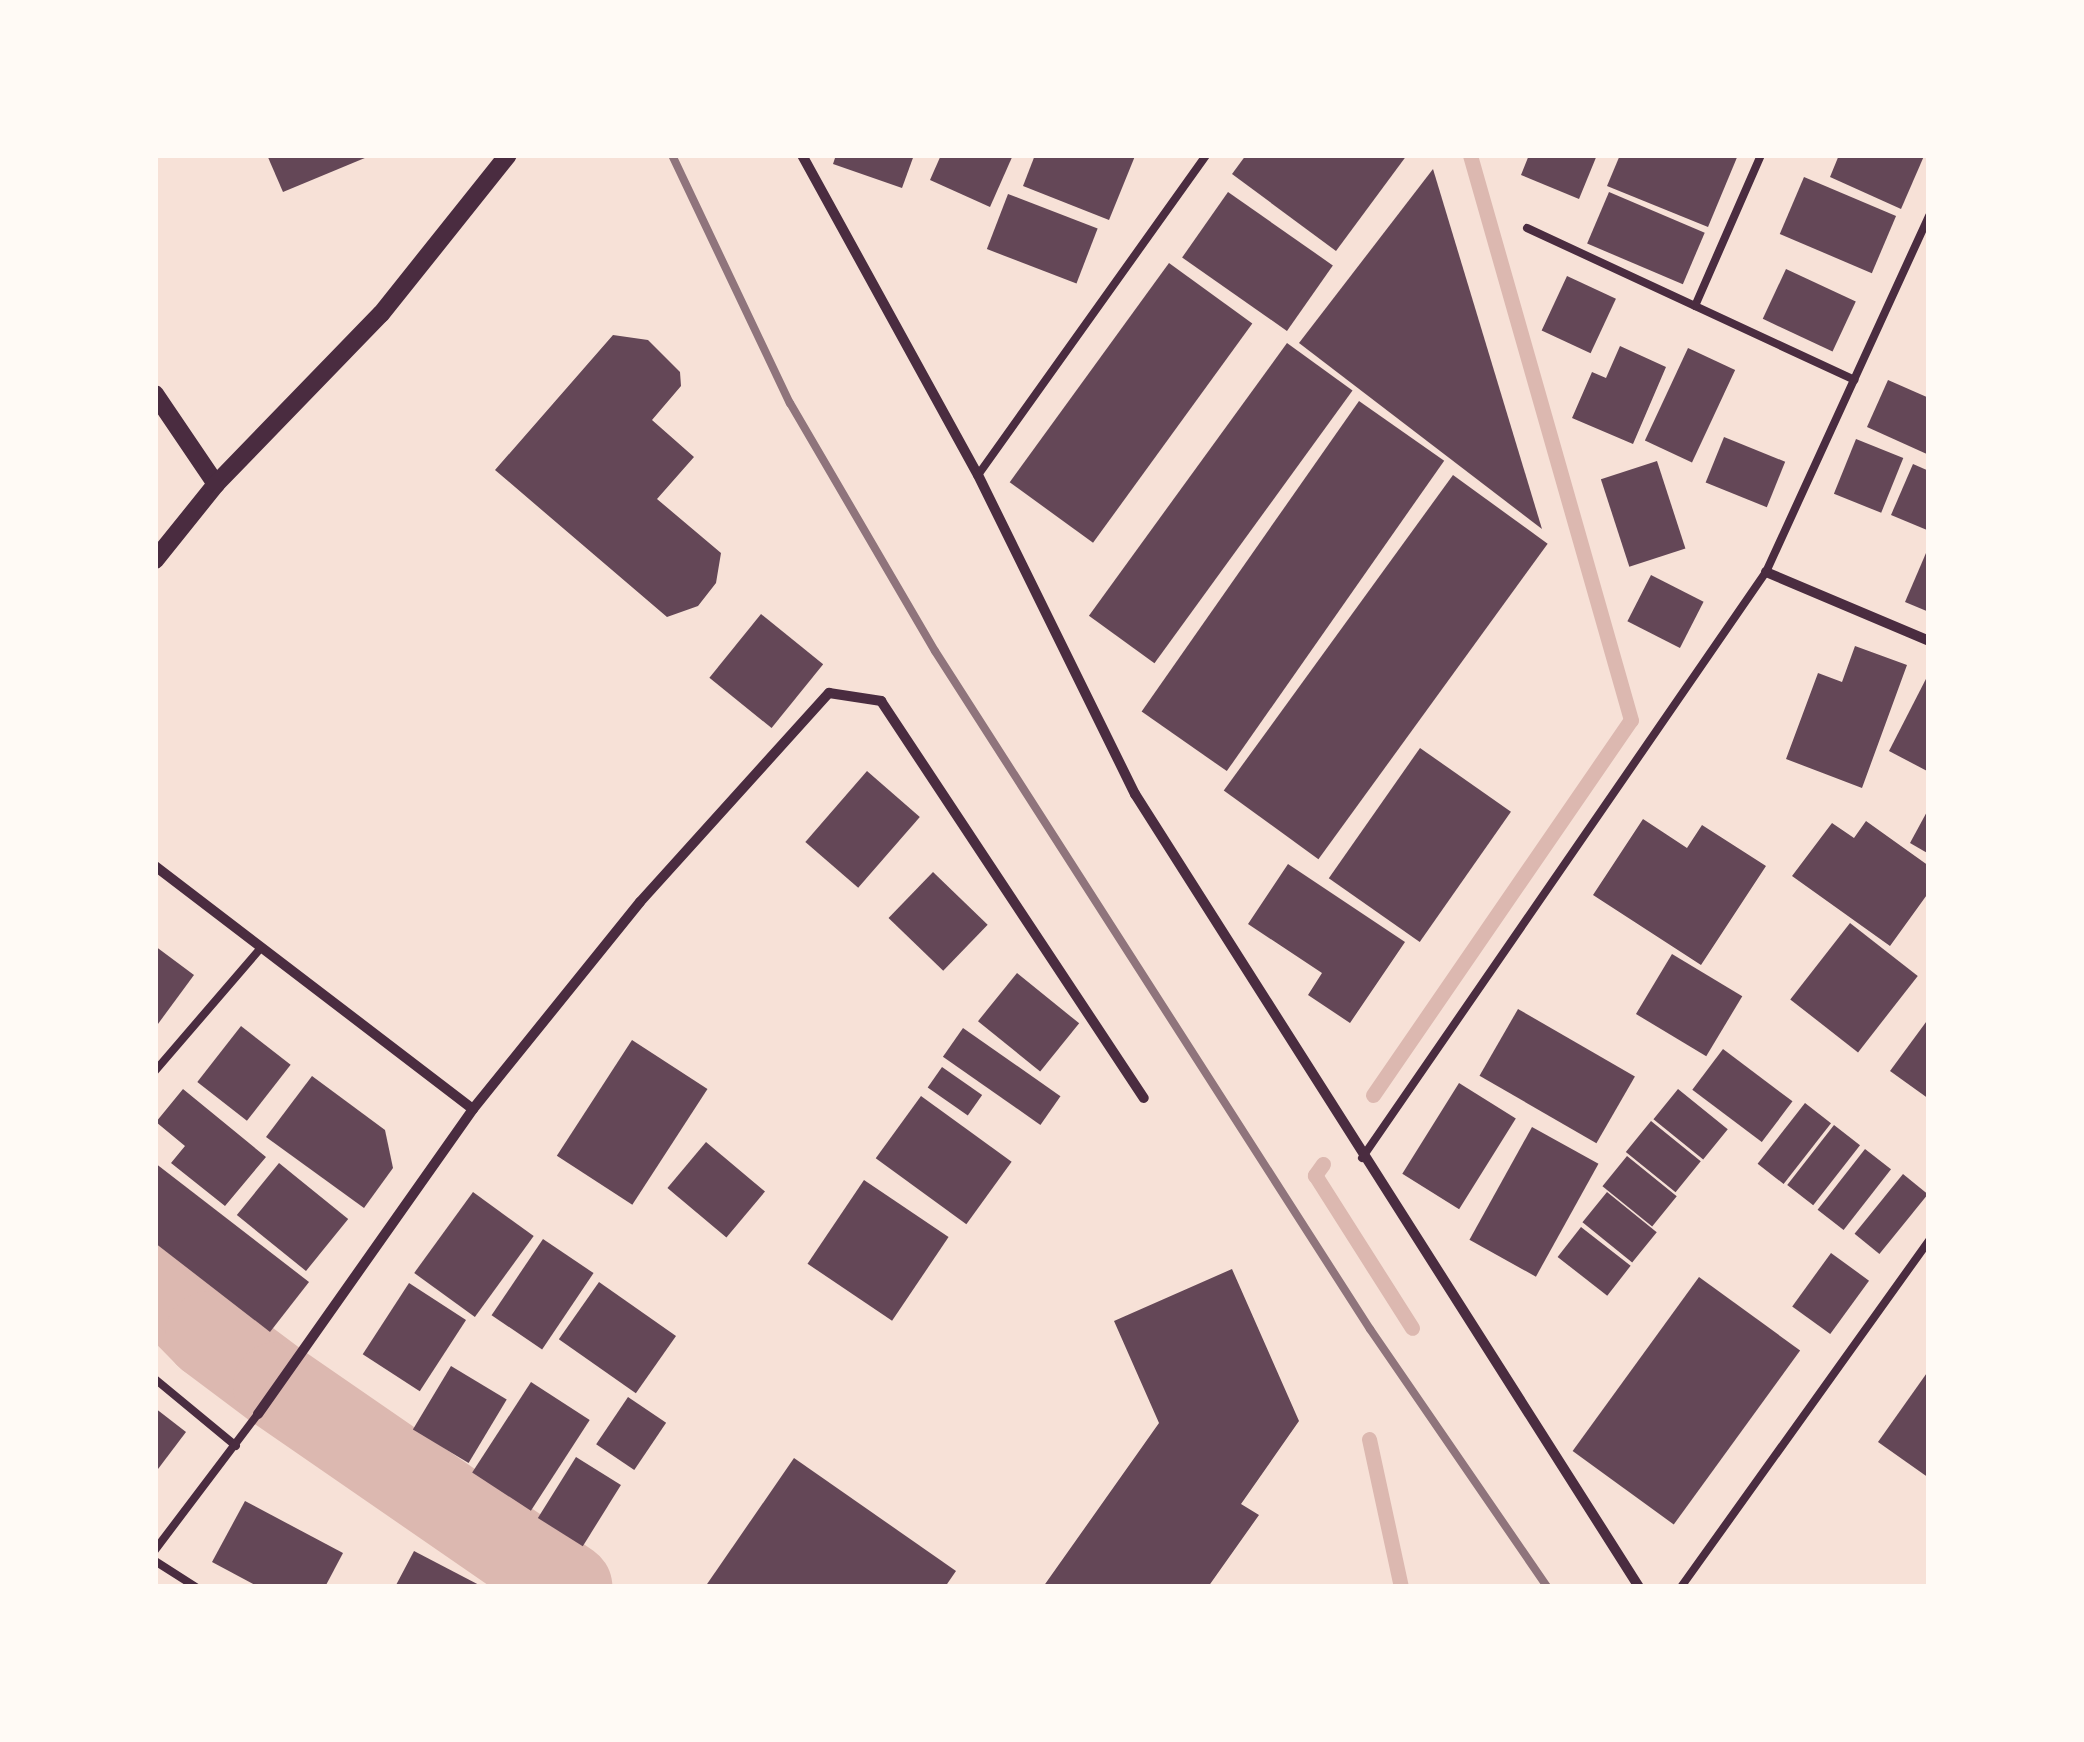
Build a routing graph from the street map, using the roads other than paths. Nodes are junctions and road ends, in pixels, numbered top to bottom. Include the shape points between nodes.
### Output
1 (508, 155) edge
2 (802, 155) edge
3 (1206, 155) edge
4 (1762, 155) edge
5 (1929, 216) edge
6 (1527, 228) dead end
7 (1696, 306) junction
8 (1854, 380) junction
9 (155, 394) edge
10 (978, 475) junction
11 (216, 484) junction
12 (155, 560) edge
13 (1766, 572) junction
14 (1929, 641) edge
15 (155, 866) edge
16 (259, 950) junction
17 (155, 1072) edge
18 (1144, 1098) dead end
19 (472, 1109) junction
20 (1362, 1158) junction
21 (1929, 1240) edge
22 (155, 1379) edge
23 (258, 1414) joint
24 (236, 1446) junction
25 (155, 1550) edge
26 (155, 1561) edge
27 (196, 1587) edge
28 (1640, 1587) edge
29 (1681, 1587) edge

1 - 11 street via 380,314
2 - 10 street
3 - 10 lane
4 - 7 lane
5 - 8 lane
6 - 7 lane
7 - 8 lane
8 - 13 lane
9 - 11 street
10 - 20 street via 1135,794
11 - 12 street
13 - 14 street
13 - 20 lane
15 - 16 street
16 - 17 lane
16 - 19 street
18 - 19 street via 881,701 829,693 640,902
19 - 23 street
20 - 28 street
21 - 29 lane
22 - 24 lane
23 - 24 lane
24 - 25 lane
26 - 27 lane

